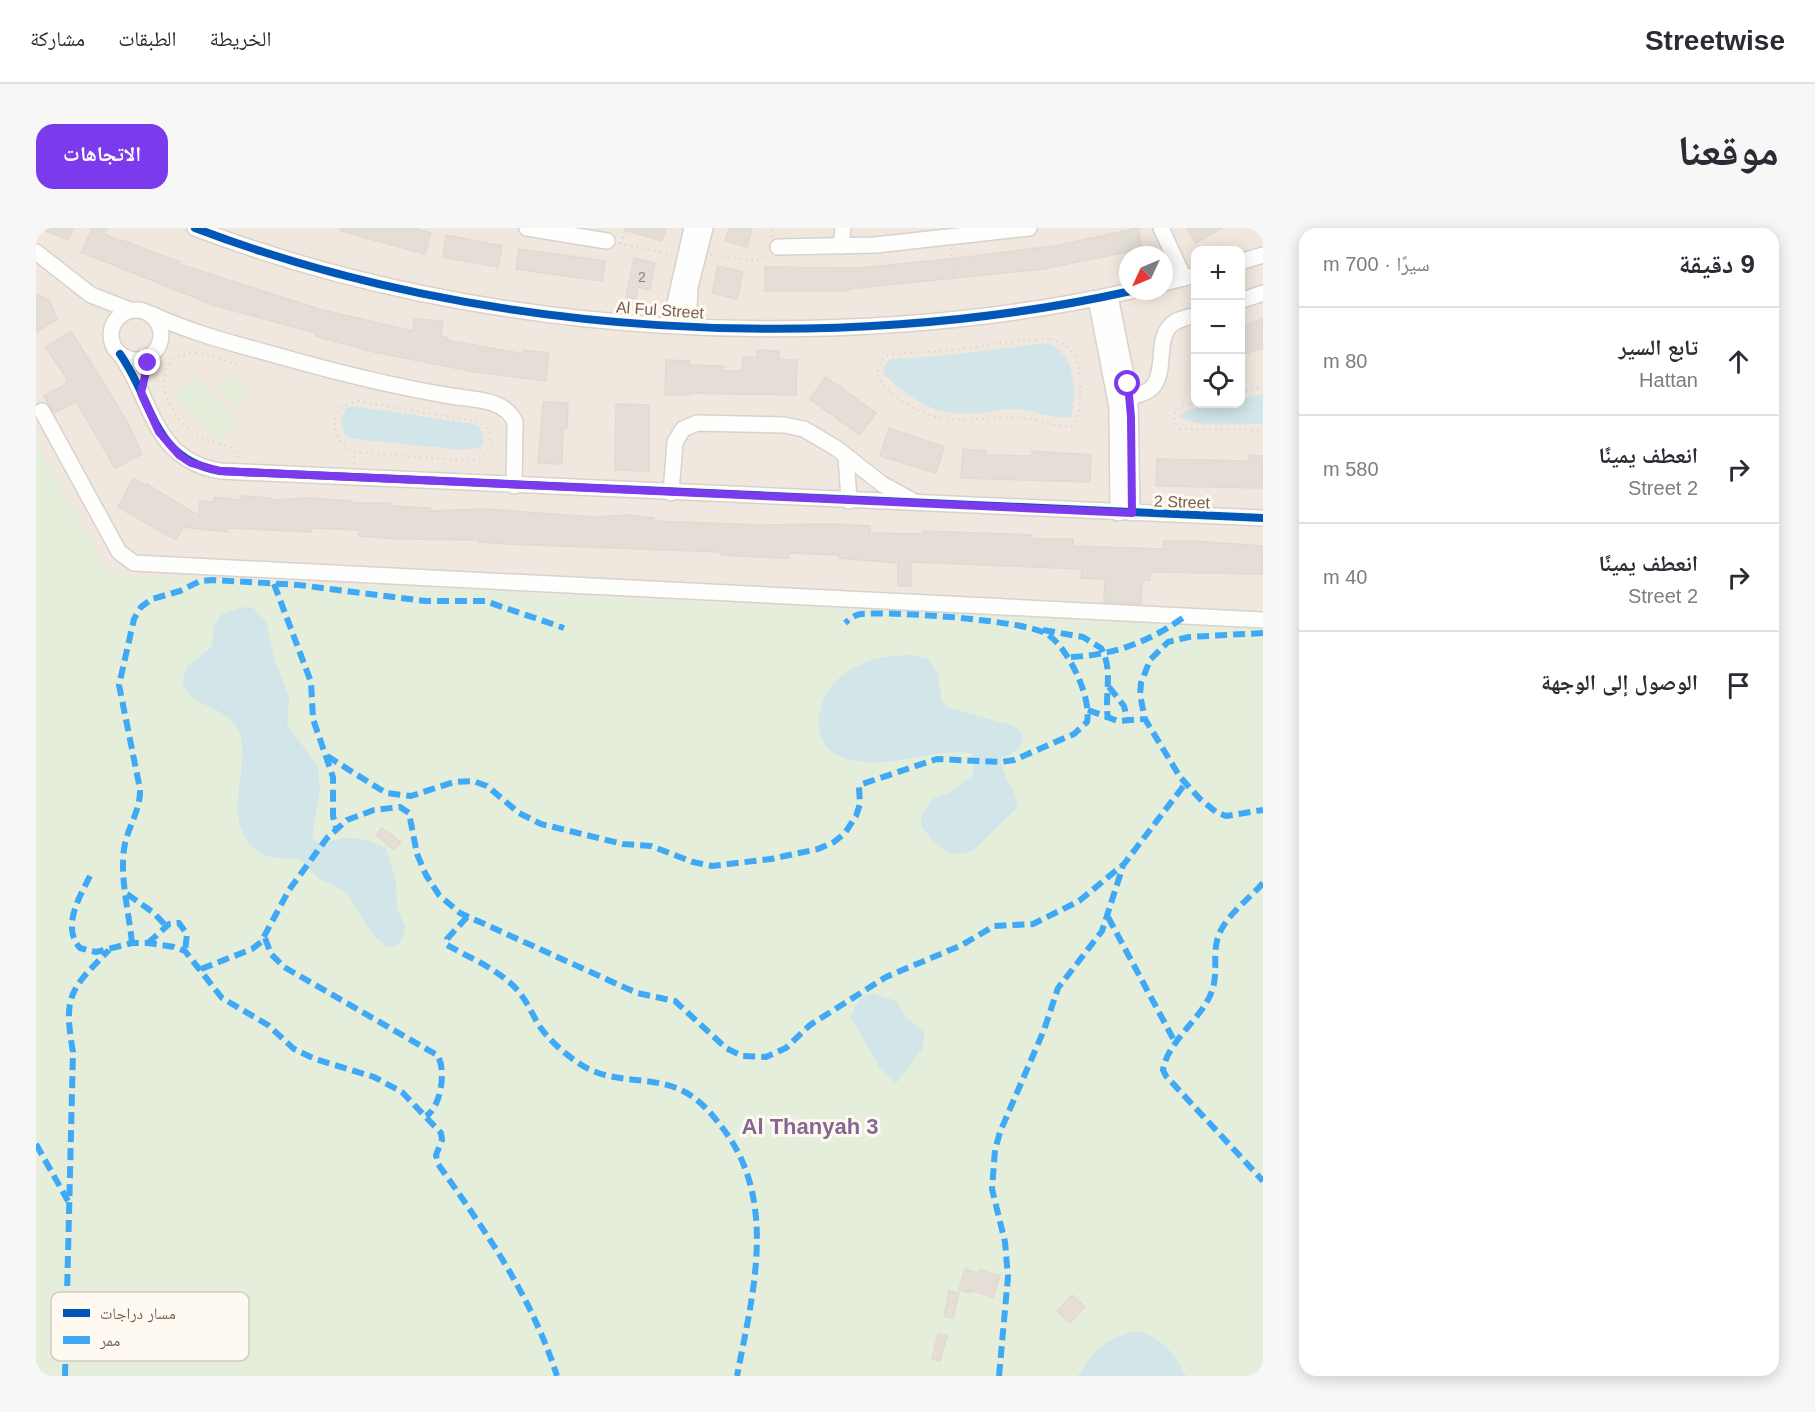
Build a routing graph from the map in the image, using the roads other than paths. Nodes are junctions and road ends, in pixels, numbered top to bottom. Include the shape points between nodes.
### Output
1 (527, 228) edge
2 (692, 228) edge
3 (705, 228) edge
4 (843, 228) edge
5 (1029, 228) edge
6 (1161, 228) edge
7 (200, 229) edge
8 (559, 231) edge
9 (614, 242) road end
10 (772, 244) road end
11 (841, 246) junction
12 (36, 252) edge
13 (691, 255) junction
14 (1263, 255) edge
15 (1245, 260) edge
16 (1190, 276) edge
17 (1173, 281) edge
18 (1263, 293) edge
19 (91, 294) junction
20 (1119, 294) edge
21 (1103, 297) junction
22 (1243, 300) edge
23 (130, 310) junction
24 (151, 314) junction
25 (1191, 317) edge
26 (670, 325) junction
27 (688, 326) junction
28 (112, 328) junction
29 (198, 332) junction
30 (156, 350) junction
31 (120, 354) junction
32 (141, 393) junction
33 (1123, 396) junction
34 (42, 411) dead end
35 (846, 457) junction
36 (514, 486) junction
37 (671, 493) junction
38 (849, 501) junction
39 (921, 504) junction
40 (1125, 513) junction
41 (1263, 518) edge
42 (1263, 620) edge

1 - 8 street
2 - 13 street
3 - 13 street
4 - 11 street
5 - 11 street
6 - 16 street
7 - 26 street, Al Ful Street via 300,262 439,296 521,310
8 - 9 street
10 - 11 street
12 - 19 street, 2 Street
13 - 26 street
13 - 27 street
14 - 15 street
16 - 17 street
18 - 22 street
19 - 23 street, 2 Street
19 - 28 street, 2 Street
20 - 21 street, Al Ful Street
21 - 27 street, Al Ful Street via 921,322 795,328
21 - 33 street
23 - 24 street, 2 Street
23 - 28 street
24 - 29 street, 2 Street
24 - 30 street via 161,328
25 - 33 street via 1169,326 1157,380 1141,394
26 - 27 street, Al Ful Street
28 - 31 street, 2 Street via 111,338
29 - 30 street via 177,337
29 - 36 street, 2 Street via 376,381 498,404 515,422
30 - 31 street via 136,360
30 - 32 street
31 - 32 street, 2 Street
32 - 36 street, 2 Street via 159,432 179,455 205,468
33 - 40 street
34 - 42 street via 119,552 134,563
35 - 37 street via 814,434 794,427 689,425 675,442
35 - 38 street
35 - 39 street via 882,484
36 - 37 street, 2 Street
37 - 38 street, 2 Street
38 - 39 street, 2 Street
39 - 40 street, 2 Street
40 - 41 street, 2 Street

